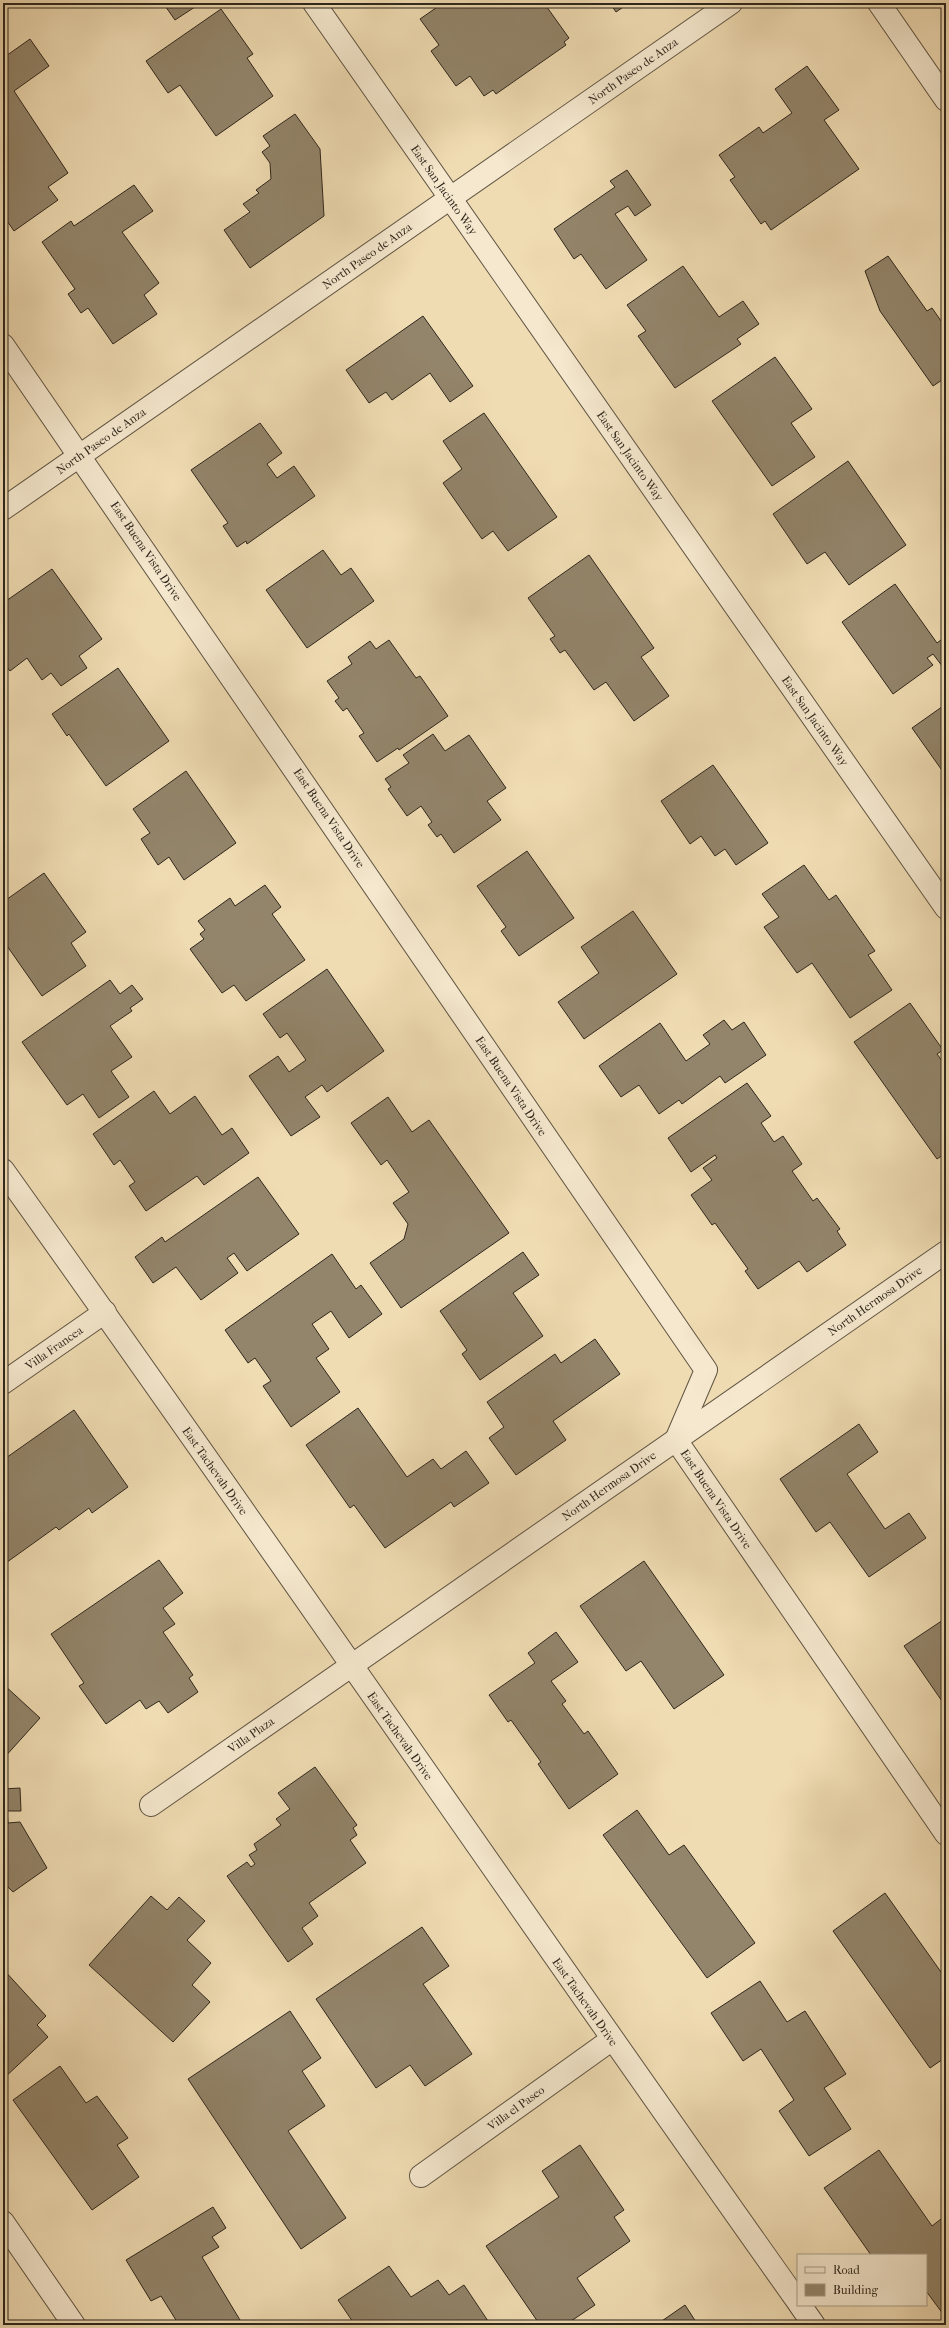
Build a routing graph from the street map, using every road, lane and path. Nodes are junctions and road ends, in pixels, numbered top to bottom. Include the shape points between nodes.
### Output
1 (314, 3) edge
2 (731, 3) edge
3 (879, 3) edge
4 (946, 100) edge
5 (450, 199) junction
6 (3, 345) edge
7 (80, 456) junction
8 (3, 509) edge
9 (946, 908) edge
10 (3, 1170) edge
11 (946, 1252) edge
12 (104, 1312) junction
13 (3, 1383) edge
14 (676, 1440) junction
15 (350, 1665) junction
16 (151, 1805) dead end
17 (946, 1834) edge
18 (611, 2040) junction
19 (421, 2176) dead end
20 (3, 2222) edge
21 (797, 2301) edge
22 (801, 2306) edge
23 (74, 2325) edge
24 (814, 2325) edge

1 - 5 street, East San Jacinto Way
2 - 5 street, North Paseo de Anza
3 - 4 street
5 - 7 street, North Paseo de Anza
5 - 9 street, East San Jacinto Way
6 - 7 street, East Buena Vista Drive
7 - 8 street, North Paseo de Anza
7 - 14 street, East Buena Vista Drive via 706,1370
10 - 12 street, East Tachevah Drive
11 - 14 street, North Hermosa Drive
12 - 13 street, Villa Francea
12 - 15 street, East Tachevah Drive
14 - 15 street, North Hermosa Drive
14 - 17 street, East Buena Vista Drive
15 - 16 street, Villa Plaza
15 - 18 street, East Tachevah Drive
18 - 19 street, Villa el Paseo
18 - 21 street, East Tachevah Drive
20 - 23 street
22 - 24 street

